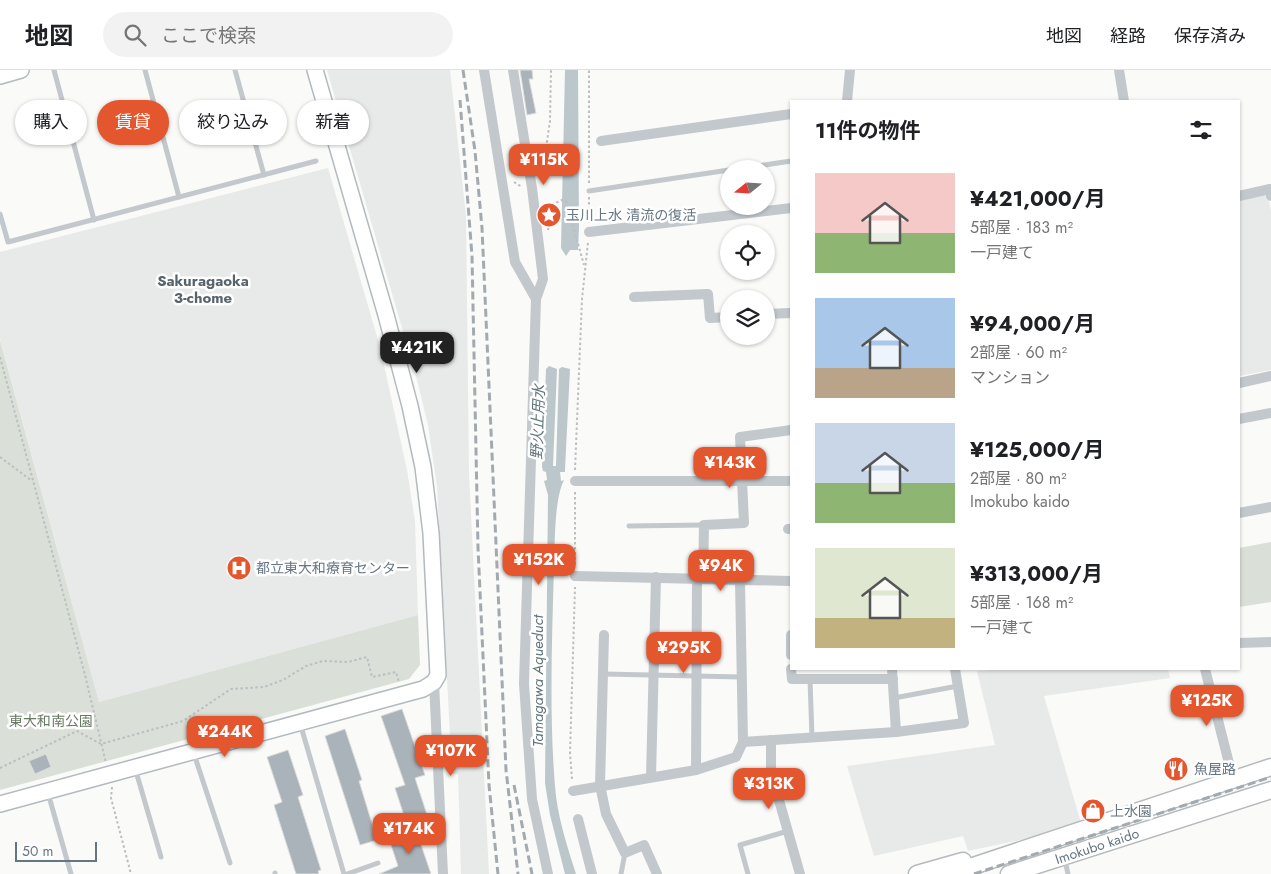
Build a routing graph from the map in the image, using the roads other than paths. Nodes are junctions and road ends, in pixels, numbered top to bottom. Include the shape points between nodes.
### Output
1 (21, 70) edge
2 (54, 70) edge
3 (145, 70) edge
4 (235, 70) edge
5 (314, 70) edge
6 (484, 70) edge
7 (513, 70) edge
8 (850, 70) edge
9 (1119, 70) edge
10 (0, 76) edge
11 (847, 100) edge
12 (1124, 100) edge
13 (790, 114) edge
14 (601, 141) dead end
15 (316, 161) dead end
16 (790, 161) edge
17 (775, 163) edge
18 (720, 171) edge
19 (264, 175) junction
20 (589, 191) road end
21 (1240, 196) edge
22 (1271, 196) edge
23 (179, 197) junction
24 (790, 208) edge
25 (0, 214) edge
26 (94, 220) junction
27 (589, 232) road end
28 (634, 297) dead end
29 (536, 298) junction
30 (790, 313) edge
31 (775, 314) edge
32 (720, 317) edge
33 (1271, 376) edge
34 (1240, 383) edge
35 (1271, 413) edge
36 (1240, 419) edge
37 (790, 430) edge
38 (575, 481) road end
39 (790, 481) edge
40 (742, 482) junction
41 (1271, 507) edge
42 (1240, 513) edge
43 (704, 525) junction
44 (629, 526) dead end
45 (575, 576) road end
46 (656, 576) junction
47 (700, 579) junction
48 (740, 581) junction
49 (790, 581) edge
50 (604, 635) dead end
51 (1271, 642) edge
52 (1240, 643) edge
53 (791, 670) edge
54 (955, 670) edge
55 (1205, 670) edge
56 (604, 674) junction
57 (892, 674) edge
58 (654, 675) junction
59 (697, 676) junction
60 (741, 677) junction
61 (810, 680) junction
62 (434, 682) junction
63 (958, 686) junction
64 (894, 698) junction
65 (300, 723) junction
66 (896, 732) junction
67 (812, 737) junction
68 (771, 740) junction
69 (743, 742) junction
70 (193, 751) junction
71 (135, 766) junction
72 (1271, 768) edge
73 (696, 770) junction
74 (651, 777) junction
75 (1234, 779) junction
76 (600, 785) junction
77 (1271, 790) edge
78 (47, 791) junction
79 (573, 791) road end
80 (0, 804) edge
81 (578, 819) dead end
82 (788, 831) junction
83 (1039, 845) junction
84 (625, 853) junction
85 (161, 857) dead end
86 (1064, 857) junction
87 (1047, 862) junction
88 (230, 863) dead end
89 (378, 863) dead end
90 (71, 874) edge
91 (346, 874) edge
92 (443, 874) edge
93 (548, 874) edge
94 (592, 874) edge
95 (621, 874) edge
96 (657, 874) edge
97 (748, 874) edge
98 (800, 874) edge
99 (917, 874) edge
100 (950, 874) edge
101 (1009, 874) edge
102 (1021, 874) edge
103 (1068, 874) edge

1 - 10 street
2 - 26 lane
3 - 23 lane
4 - 19 lane
5 - 62 street via 386,315 423,468 432,533 439,670
6 - 29 street via 515,262
7 - 29 street via 543,279
8 - 11 street
9 - 12 street
13 - 14 street
15 - 19 lane
16 - 17 lane
18 - 20 lane
19 - 23 lane
21 - 22 street via 1270,189
23 - 26 lane
24 - 27 street
25 - 26 lane via 8,242
28 - 32 street via 708,294 710,318
29 - 93 street via 524,684 532,799
30 - 31 street
33 - 34 street
35 - 36 street
37 - 40 street via 740,437
38 - 40 street
39 - 40 street
40 - 43 street via 744,523
41 - 42 street
43 - 44 lane
43 - 47 street
45 - 46 street
46 - 47 street
46 - 58 street
47 - 48 street
47 - 59 street
48 - 49 street
48 - 60 street
50 - 56 street
51 - 52 street
53 - 61 street via 792,680
54 - 63 street
55 - 75 street
56 - 58 lane
56 - 76 street
57 - 61 street
57 - 64 street
58 - 59 lane
58 - 74 street
59 - 60 lane
59 - 73 street
60 - 69 street
61 - 67 lane
62 - 65 street via 423,689
62 - 92 street
63 - 64 lane
63 - 66 street via 964,723
64 - 66 street
65 - 70 street
65 - 91 lane
66 - 67 street
67 - 68 street
68 - 69 street
68 - 82 street via 771,772
69 - 73 street via 736,757
70 - 71 street
70 - 88 lane
71 - 78 street
71 - 85 lane
72 - 75 main road, Imokubo kaido
73 - 74 street
74 - 76 street
75 - 83 main road, Imokubo kaido
76 - 79 street
76 - 84 street via 606,814
77 - 86 main road, Imokubo kaido
78 - 80 street
78 - 90 lane
81 - 94 street
82 - 97 lane via 740,845
82 - 98 street
83 - 99 main road via 947,864
83 - 100 main road, Imokubo kaido
84 - 95 lane
84 - 96 street via 644,845
86 - 87 main road, Imokubo kaido
86 - 103 lane
87 - 101 main road, Imokubo kaido
87 - 102 main road
89 - 91 lane

